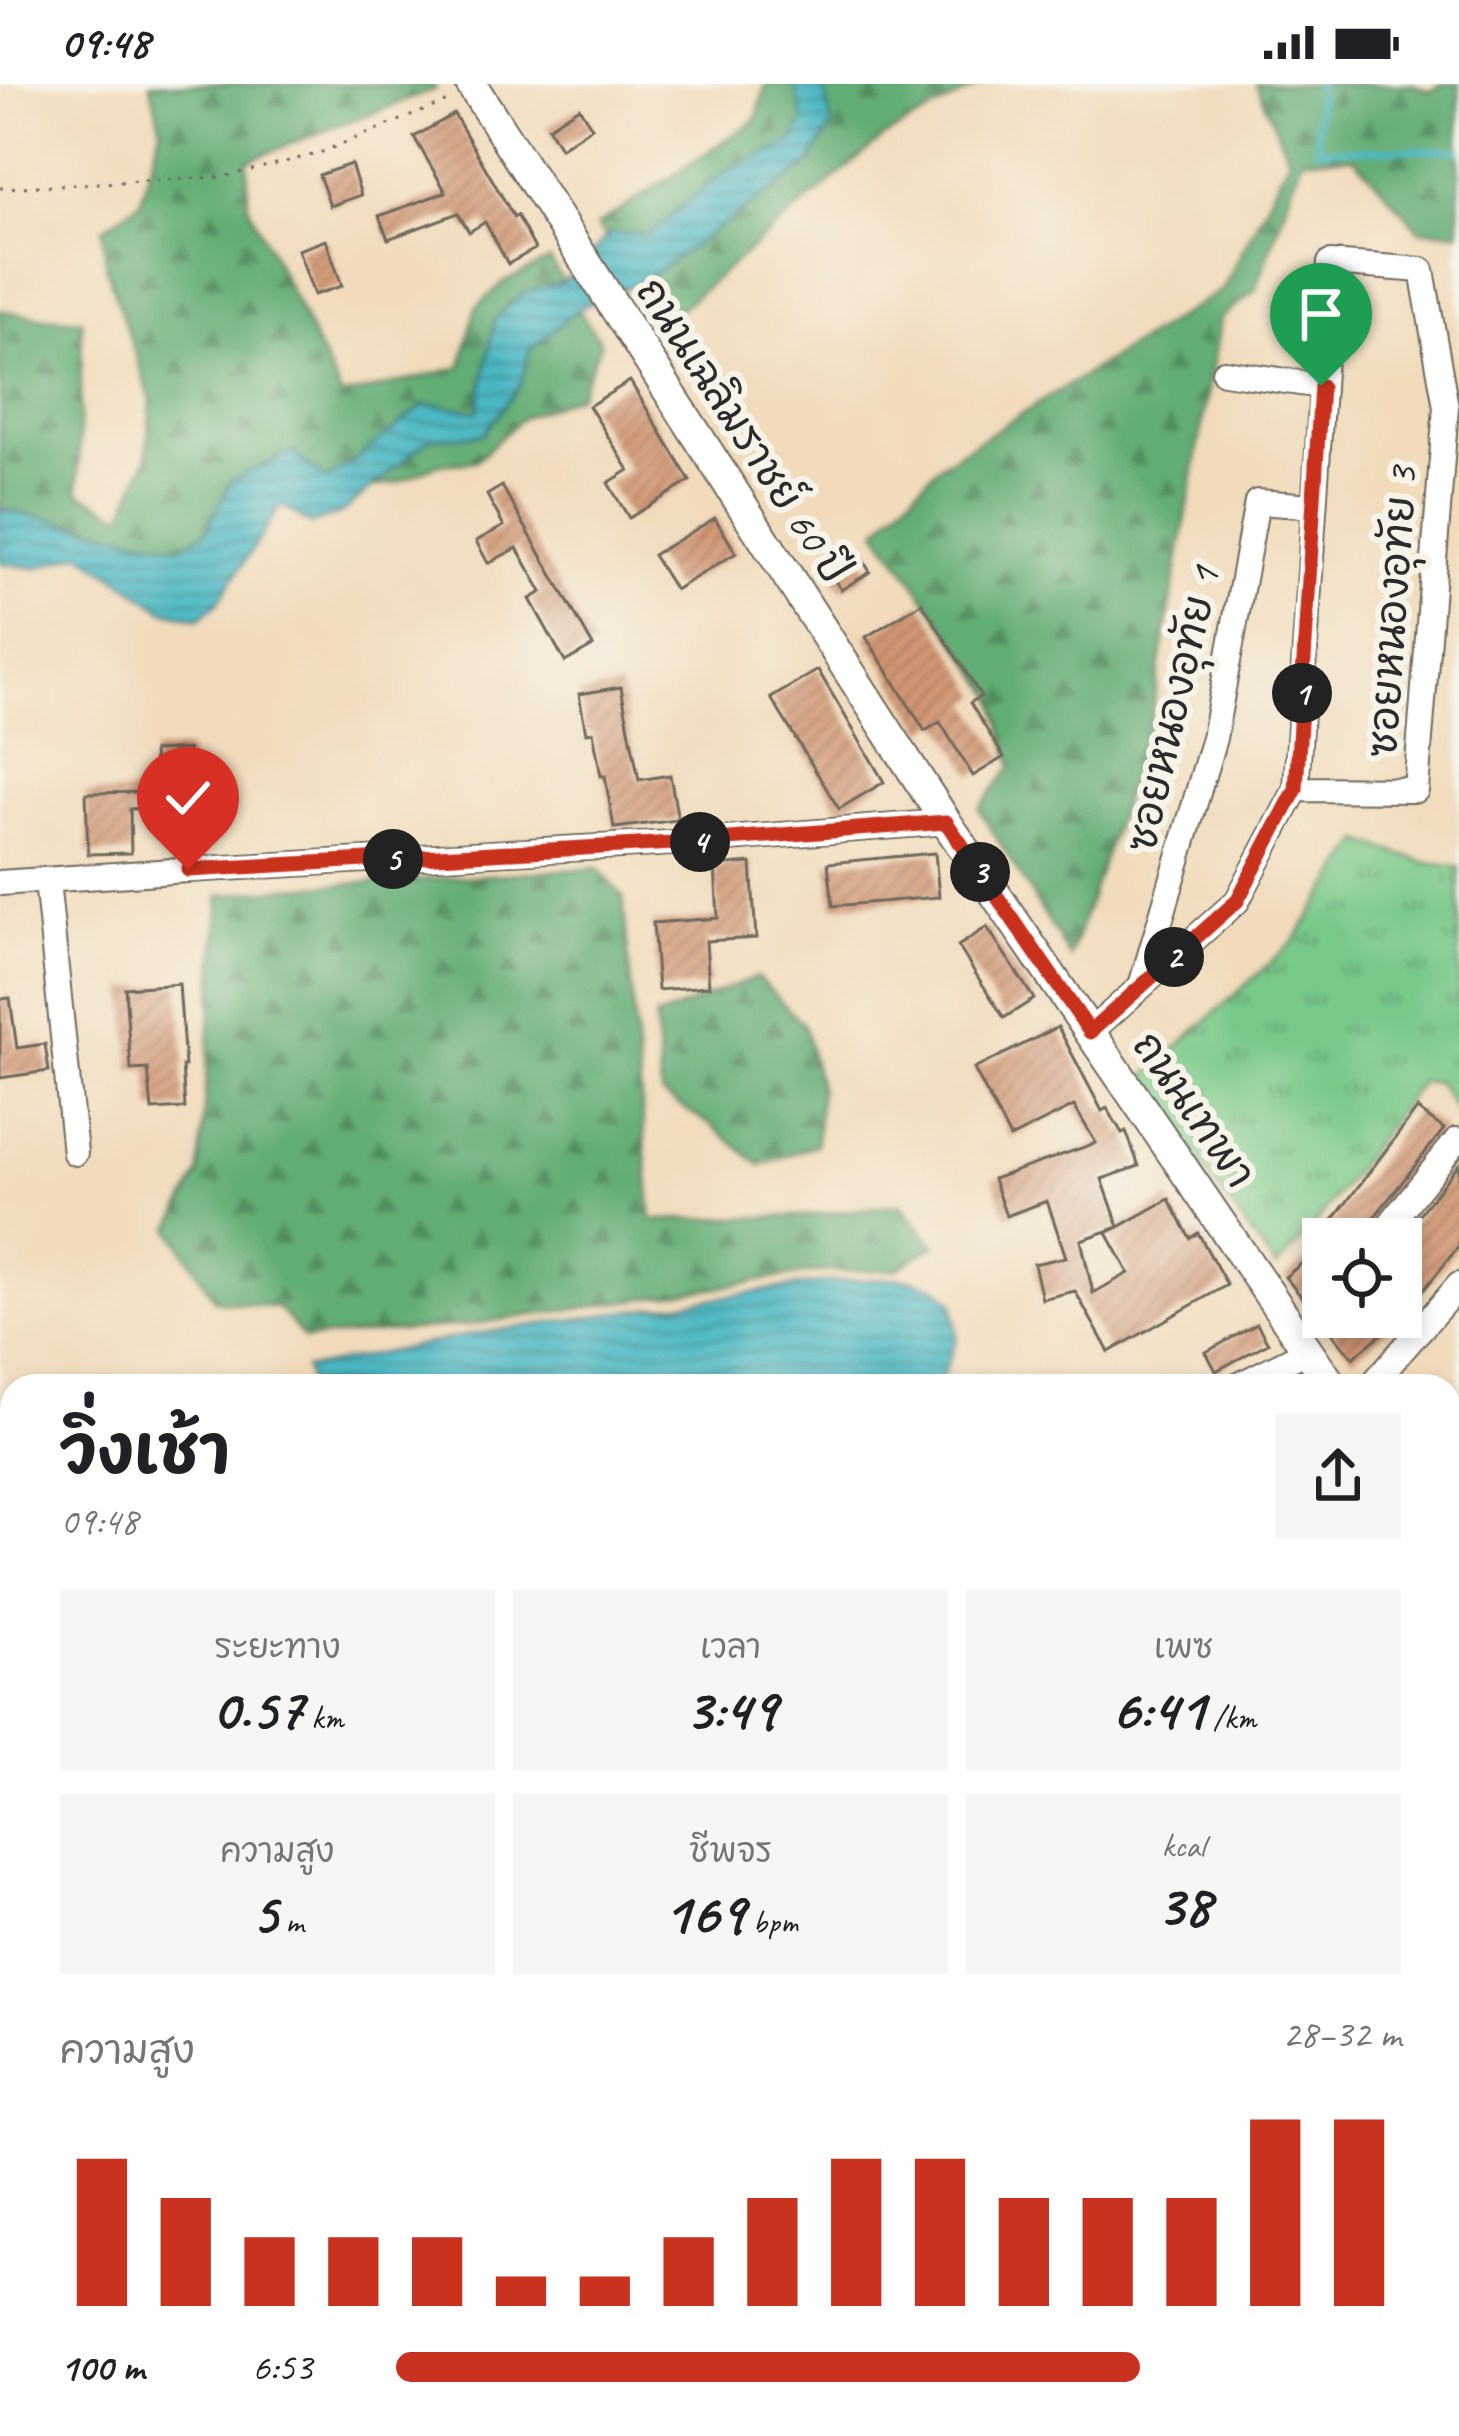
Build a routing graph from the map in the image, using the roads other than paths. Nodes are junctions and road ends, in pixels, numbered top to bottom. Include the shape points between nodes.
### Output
1 (472, 87) edge
2 (1224, 372) dead end
3 (1321, 386) junction
4 (1314, 506) junction
5 (1296, 789) junction
6 (946, 822) junction
7 (47, 881) junction
8 (0, 884) edge
9 (1141, 986) junction
10 (1090, 1032) junction
11 (1459, 1142) edge
12 (75, 1154) dead end
13 (1395, 1218) edge
14 (1459, 1285) edge
15 (1309, 1350) junction
16 (1261, 1374) edge
17 (1324, 1374) edge
18 (1381, 1374) edge

1 - 6 street, ถนนเฉลิมราชย์ 60 ปี
2 - 3 street
3 - 4 street
3 - 5 street, ซอยหนองอุทัย 3 via 1330,263 1422,270 1446,407 1416,790
4 - 5 street
4 - 9 street, ซอยหนองอุทัย 1 via 1257,502 1214,738
5 - 9 street via 1237,901
6 - 7 street
6 - 10 street, ถนนเทพา
7 - 8 street
7 - 12 street
9 - 10 street
10 - 15 street, ถนนเทพา via 1268,1274
11 - 13 street
14 - 18 street
15 - 16 street
15 - 17 street, ถนนเทพา

